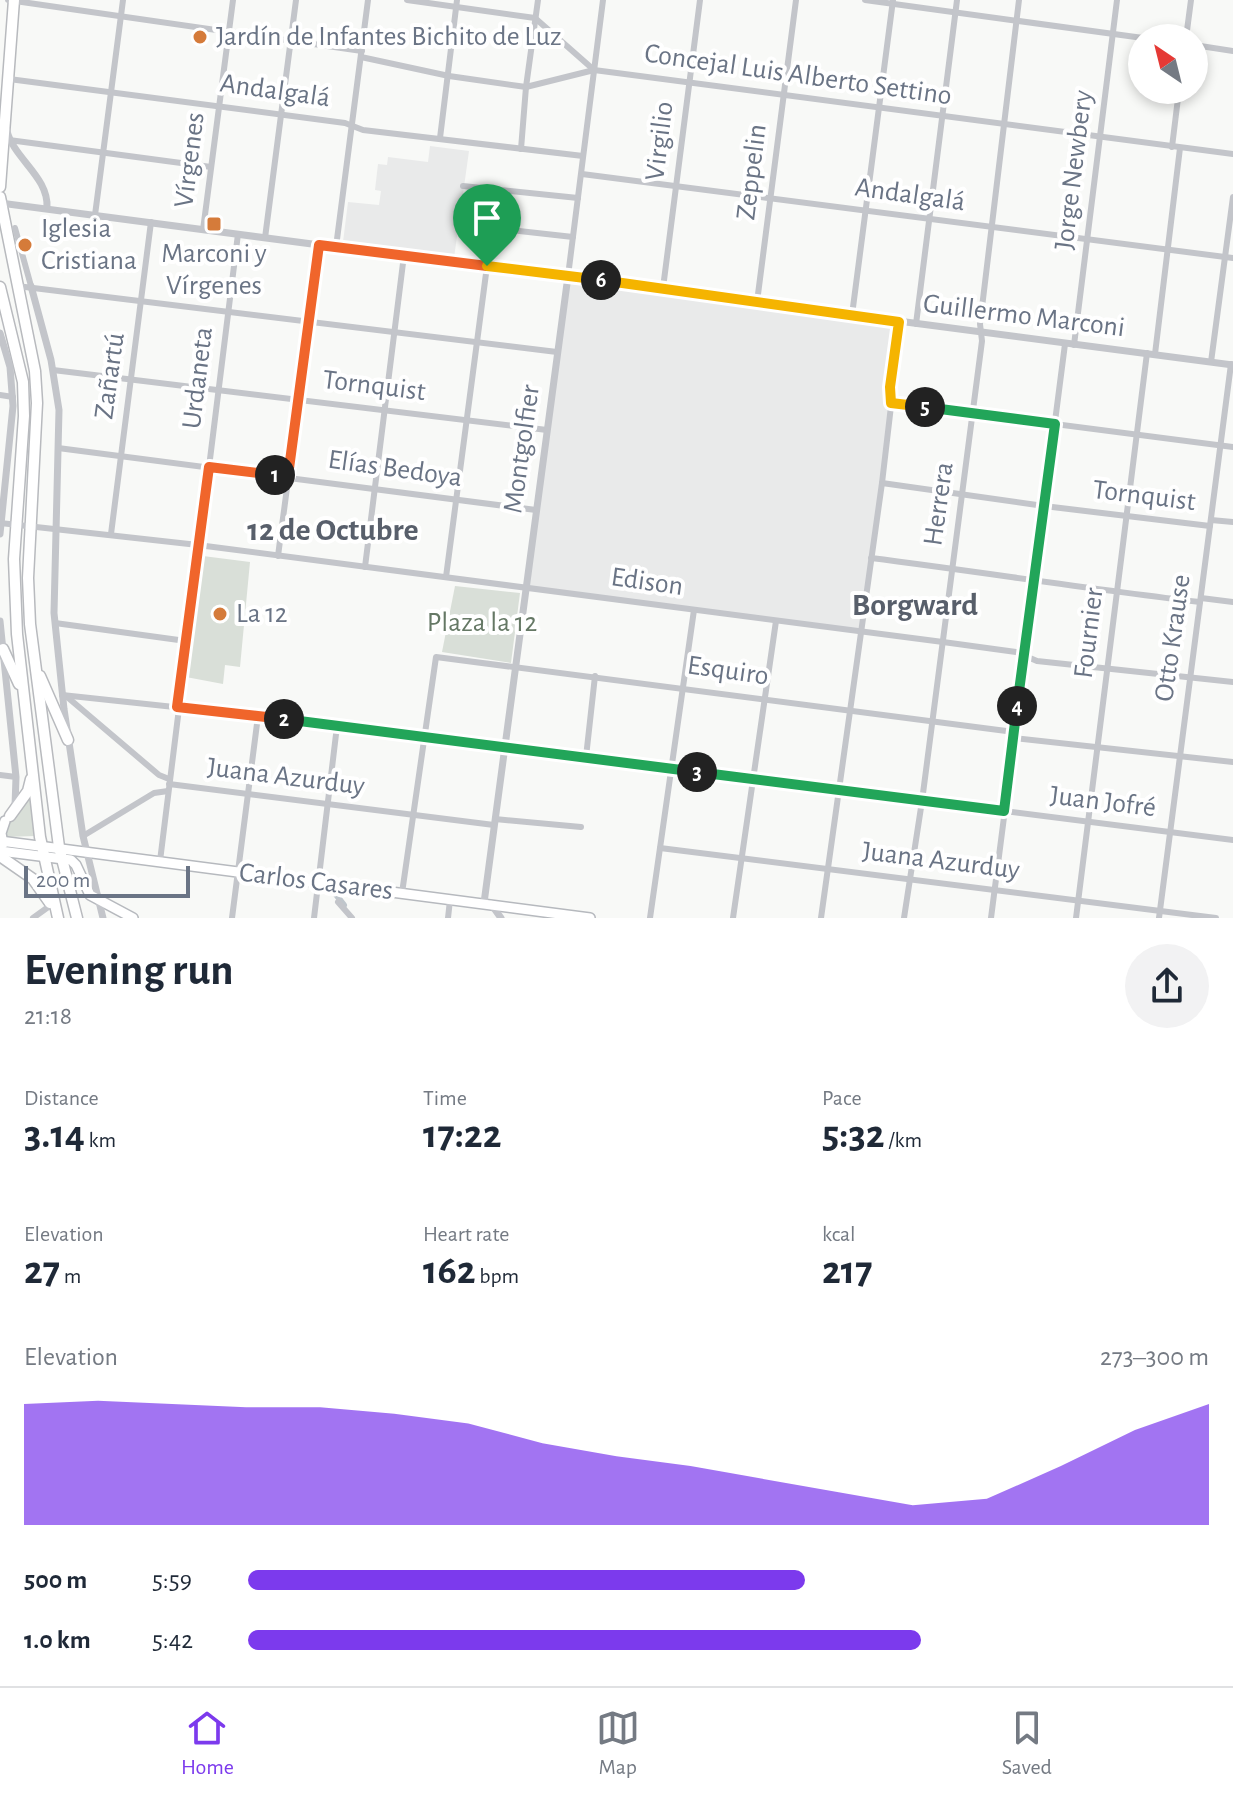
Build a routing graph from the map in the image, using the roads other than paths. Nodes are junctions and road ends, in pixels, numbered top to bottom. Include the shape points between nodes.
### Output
1 (13, 0) edge
2 (123, 0) edge
3 (233, 0) edge
4 (296, 0) edge
5 (368, 0) edge
6 (407, 0) edge
7 (538, 0) edge
8 (603, 0) edge
9 (700, 0) edge
10 (796, 0) edge
11 (865, 0) edge
12 (957, 0) edge
13 (1019, 0) edge
14 (1117, 0) edge
15 (1191, 0) edge
16 (893, 2) edge
17 (457, 3) edge
18 (956, 12) junction
19 (121, 18) junction
20 (535, 18) junction
21 (1018, 21) junction
22 (1188, 24) edge
23 (228, 34) junction
24 (1113, 34) junction
25 (1128, 36) edge
26 (290, 42) junction
27 (1208, 47) edge
28 (1233, 51) edge
29 (362, 54) junction
30 (594, 70) junction
31 (449, 76) junction
32 (8, 79) junction
33 (689, 83) junction
34 (526, 87) junction
35 (111, 91) junction
36 (784, 94) junction
37 (1177, 104) edge
38 (219, 106) junction
39 (879, 107) junction
40 (281, 114) junction
41 (942, 116) junction
42 (5, 120) junction
43 (1004, 125) junction
44 (353, 126) junction
45 (1100, 136) junction
46 (440, 138) junction
47 (9, 140) junction
48 (1172, 147) junction
49 (1180, 148) junction
50 (521, 149) junction
51 (104, 153) junction
52 (1233, 154) edge
53 (583, 156) junction
54 (211, 167) junction
55 (582, 174) junction
56 (676, 185) junction
57 (463, 186) dead end
58 (0, 187) edge
59 (1233, 197) edge
60 (578, 198) junction
61 (771, 198) junction
62 (0, 201) edge
63 (47, 208) junction
64 (867, 212) junction
65 (95, 215) junction
66 (929, 220) junction
67 (151, 222) junction
68 (458, 224) dead end
69 (15, 228) dead end
70 (993, 228) junction
71 (203, 230) junction
72 (238, 234) junction
73 (573, 237) junction
74 (265, 238) junction
75 (1086, 240) junction
76 (319, 245) junction
77 (336, 247) junction
78 (1167, 248) junction
79 (404, 255) junction
80 (1229, 257) edge
81 (487, 266) junction
82 (568, 276) junction
83 (17, 286) junction
84 (31, 286) junction
85 (663, 288) junction
86 (0, 289) edge
87 (142, 299) junction
88 (757, 302) junction
89 (229, 311) junction
90 (852, 315) junction
91 (308, 321) junction
92 (899, 322) junction
93 (916, 324) junction
94 (395, 332) junction
95 (0, 333) edge
96 (982, 333) junction
97 (477, 343) junction
98 (1065, 344) junction
99 (1074, 345) junction
100 (557, 352) junction
101 (1151, 354) junction
102 (1211, 362) junction
103 (1232, 364) edge
104 (53, 370) junction
105 (132, 378) junction
106 (219, 389) junction
107 (0, 395) edge
108 (13, 397) junction
109 (298, 399) junction
110 (891, 403) junction
111 (386, 410) junction
112 (973, 414) junction
113 (466, 420) junction
114 (1055, 424) junction
115 (547, 430) junction
116 (1138, 435) junction
117 (1220, 445) junction
118 (1233, 447) edge
119 (58, 448) junction
120 (121, 456) junction
121 (3, 459) edge
122 (209, 467) junction
123 (288, 476) junction
124 (882, 483) junction
125 (375, 488) junction
126 (962, 495) junction
127 (456, 499) junction
128 (1044, 506) junction
129 (536, 510) junction
130 (1127, 516) junction
131 (1233, 522) edge
132 (0, 523) edge
133 (1211, 523) junction
134 (16, 524) junction
135 (30, 526) junction
136 (54, 529) junction
137 (0, 534) edge
138 (111, 534) junction
139 (198, 545) junction
140 (278, 556) junction
141 (871, 558) junction
142 (365, 567) junction
143 (952, 569) junction
144 (446, 577) junction
145 (1035, 581) junction
146 (525, 588) junction
147 (1116, 592) junction
148 (1200, 600) junction
149 (1233, 602) edge
150 (694, 610) junction
151 (0, 621) edge
152 (776, 621) junction
153 (55, 623) junction
154 (860, 631) junction
155 (186, 641) junction
156 (943, 642) junction
157 (1, 649) edge
158 (1025, 656) junction
159 (35, 665) junction
160 (515, 666) junction
161 (1107, 671) junction
162 (595, 676) junction
163 (1190, 678) junction
164 (1233, 682) edge
165 (683, 687) junction
166 (62, 695) junction
167 (24, 697) junction
168 (765, 699) junction
169 (177, 707) junction
170 (849, 710) junction
171 (4, 714) edge
172 (258, 716) junction
173 (933, 721) junction
174 (337, 726) junction
175 (1013, 735) junction
176 (423, 737) junction
177 (68, 740) junction
178 (505, 747) junction
179 (1096, 748) junction
180 (1180, 756) junction
181 (586, 757) junction
182 (1233, 762) edge
183 (31, 769) junction
184 (671, 769) junction
185 (0, 775) edge
186 (16, 777) junction
187 (753, 779) junction
188 (169, 785) junction
189 (839, 789) junction
190 (248, 795) junction
191 (922, 801) junction
192 (328, 804) junction
193 (1004, 811) junction
194 (412, 815) junction
195 (5, 821) edge
196 (494, 822) junction
197 (1087, 822) junction
198 (581, 827) dead end
199 (1170, 833) junction
200 (83, 836) junction
201 (1233, 840) edge
202 (0, 848) edge
203 (660, 848) junction
204 (43, 851) junction
205 (87, 851) junction
206 (60, 853) junction
207 (741, 858) junction
208 (160, 861) junction
209 (827, 869) junction
210 (238, 872) junction
211 (912, 879) junction
212 (319, 882) junction
213 (994, 890) junction
214 (402, 893) junction
215 (450, 900) junction
216 (1078, 900) junction
217 (99, 901) junction
218 (338, 902) dead end
219 (488, 904) junction
220 (51, 905) junction
221 (1159, 915) edge
222 (33, 918) edge
223 (58, 918) edge
224 (77, 918) edge
225 (103, 918) edge
226 (133, 918) edge
227 (232, 918) edge
228 (314, 918) edge
229 (352, 918) edge
230 (448, 918) edge
231 (501, 918) edge
232 (590, 918) edge
233 (650, 918) edge
234 (733, 918) edge
235 (821, 918) edge
236 (904, 918) edge
237 (991, 918) edge
238 (1076, 918) edge
239 (1216, 918) edge

1 - 19 street, Concejal Luis Alberto Settino
1 - 32 highway
2 - 19 street
3 - 23 street, Vírgenes
4 - 26 street
5 - 29 street
6 - 17 street
7 - 20 street
8 - 30 street, Montgolfier
9 - 33 street, Virgilio
10 - 36 street, Zeppelin
11 - 16 street
12 - 18 street
13 - 21 street, Herrera
14 - 24 street, Jorge Newbery
15 - 22 street
16 - 18 street
16 - 39 street
17 - 20 street
17 - 31 street
18 - 21 street
18 - 41 street
19 - 23 street, Concejal Luis Alberto Settino
19 - 35 street
20 - 30 street
20 - 34 street
21 - 24 street
21 - 43 street, Herrera
23 - 26 street, Concejal Luis Alberto Settino
23 - 38 street, Vírgenes
24 - 25 street
24 - 45 street, Jorge Newbery
26 - 29 street, Concejal Luis Alberto Settino
26 - 40 street
27 - 28 street
29 - 31 street, Concejal Luis Alberto Settino
29 - 44 street
30 - 33 street, Concejal Luis Alberto Settino
30 - 34 street, Concejal Luis Alberto Settino
30 - 53 street, Montgolfier
31 - 34 street, Concejal Luis Alberto Settino
31 - 46 street
32 - 35 street, Andalgalá
32 - 42 highway
33 - 36 street, Concejal Luis Alberto Settino
33 - 56 street, Virgilio
34 - 50 street
35 - 38 street, Andalgalá
35 - 51 street
36 - 39 street, Concejal Luis Alberto Settino
36 - 61 street, Zeppelin
37 - 48 street
38 - 40 street, Andalgalá
38 - 54 street, Vírgenes
39 - 41 street, Concejal Luis Alberto Settino
39 - 64 street
40 - 44 street, Andalgalá
40 - 74 street
41 - 43 street, Concejal Luis Alberto Settino
41 - 66 street
42 - 47 street
42 - 58 highway
43 - 45 street, Concejal Luis Alberto Settino
43 - 70 street, Herrera
44 - 46 street, Andalgalá
44 - 77 street
45 - 48 street, Concejal Luis Alberto Settino
45 - 75 street, Jorge Newbery
46 - 50 street, Andalgalá
47 - 51 street
47 - 63 street via 46,194
48 - 49 street, Concejal Luis Alberto Settino
49 - 52 street, Concejal Luis Alberto Settino
49 - 78 street, Fournier
50 - 53 street, Andalgalá
51 - 54 street
51 - 65 street
53 - 55 street, Montgolfier
54 - 71 street, Vírgenes
55 - 56 street, Andalgalá
55 - 60 street, Montgolfier
56 - 61 street, Andalgalá
56 - 85 street, Virgilio
57 - 60 street
59 - 80 street
60 - 73 street, Montgolfier
61 - 64 street, Andalgalá
61 - 88 street, Zeppelin
62 - 63 street, Guillermo Marconi
62 - 83 highway
63 - 65 street, Guillermo Marconi
64 - 66 street, Andalgalá
64 - 90 street
65 - 67 street, Guillermo Marconi
66 - 70 street, Andalgalá
66 - 93 street
67 - 71 street, Guillermo Marconi
67 - 87 street, Zañartú
68 - 73 street
69 - 84 street
70 - 75 street, Andalgalá
70 - 96 street, Herrera
71 - 72 street, Guillermo Marconi
72 - 74 street, Guillermo Marconi
72 - 89 street, Urdaneta
73 - 82 street, Montgolfier
74 - 76 street, Guillermo Marconi
75 - 78 street, Andalgalá
75 - 99 street, Jorge Newbery
76 - 77 street, Guillermo Marconi
76 - 91 street
77 - 79 street, Guillermo Marconi
78 - 80 street, Andalgalá
78 - 101 street, Fournier
79 - 81 street, Guillermo Marconi
79 - 94 street
80 - 102 street
81 - 82 street, Guillermo Marconi
81 - 97 street
82 - 85 street, Guillermo Marconi
82 - 100 street, Montgolfier
83 - 84 street
83 - 135 highway via 36,386
84 - 87 street
84 - 104 street
85 - 88 street, Guillermo Marconi
86 - 134 highway via 23,382
87 - 89 street
87 - 105 street, Zañartú
88 - 90 street, Guillermo Marconi
89 - 91 street
89 - 106 street, Urdaneta
90 - 92 street, Guillermo Marconi
91 - 94 street
91 - 109 street
92 - 93 street, Guillermo Marconi
92 - 110 street
93 - 96 street, Guillermo Marconi
94 - 97 street
94 - 111 street
95 - 108 street
96 - 98 street, Guillermo Marconi
96 - 112 street, Herrera
97 - 100 street
97 - 113 street
98 - 99 street, Guillermo Marconi
98 - 114 street
99 - 101 street, Guillermo Marconi
100 - 115 street, Montgolfier
101 - 102 street, Guillermo Marconi
101 - 116 street, Fournier
102 - 103 street, Guillermo Marconi
103 - 117 street, Otto Krause
104 - 105 street, Tornquist
104 - 119 street
105 - 106 street, Tornquist
105 - 120 street, Zañartú
106 - 109 street, Tornquist
106 - 122 street, Urdaneta
107 - 108 street
108 - 121 street
109 - 111 street, Tornquist
109 - 123 street
110 - 112 street
110 - 124 street
111 - 113 street, Tornquist
111 - 125 street
112 - 114 street
112 - 126 street, Herrera
113 - 115 street, Tornquist
113 - 127 street
114 - 116 street
114 - 128 street
115 - 129 street, Montgolfier
116 - 117 street
116 - 130 street, Fournier
117 - 118 street
117 - 133 street, Otto Krause
119 - 120 street, Elías Bedoya
119 - 136 street
120 - 122 street, Elías Bedoya
120 - 138 street, Zañartú
121 - 132 street
122 - 123 street, Elías Bedoya
122 - 139 street, Urdaneta
123 - 125 street, Elías Bedoya
123 - 140 street
124 - 126 street, Tornquist
124 - 141 street
125 - 127 street, Elías Bedoya
125 - 142 street
126 - 128 street, Tornquist
126 - 143 street, Herrera
127 - 129 street, Elías Bedoya
127 - 144 street
128 - 130 street, Tornquist
128 - 145 street
129 - 146 street, Montgolfier
130 - 133 street, Tornquist
130 - 147 street, Fournier
131 - 133 street, Tornquist
132 - 134 street
132 - 137 street
133 - 148 street, Otto Krause
134 - 135 street, Edison
134 - 167 highway via 15,611
135 - 136 street, Edison
135 - 159 highway
136 - 138 street, Edison
136 - 153 street
138 - 139 street, Edison
139 - 140 street, Edison
139 - 155 street, Urdaneta
140 - 142 street, Edison
141 - 143 street
141 - 154 street
142 - 144 street, Edison
143 - 145 street
143 - 156 street, Herrera
144 - 146 street, Edison
145 - 147 street
145 - 158 street
146 - 150 street, Edison
146 - 160 street, Montgolfier
147 - 148 street
147 - 161 street, Fournier
148 - 149 street
148 - 163 street, Otto Krause
150 - 152 street, Edison
150 - 165 street
151 - 157 street
152 - 154 street, Edison
152 - 168 street
153 - 155 street
153 - 166 street
154 - 156 street, Edison
154 - 170 street
155 - 169 street, Urdaneta
156 - 158 street, Edison
156 - 173 street, Herrera
157 - 167 highway
157 - 171 street
158 - 161 street, Edison
158 - 175 street
159 - 177 highway
159 - 206 highway
160 - 162 street, Esquiro
160 - 176 street, Esquiro via 436,657
160 - 178 street, Montgolfier
161 - 163 street, Edison
161 - 179 street, Fournier
162 - 165 street, Esquiro
162 - 181 street
163 - 164 street, Edison
163 - 180 street, Otto Krause
165 - 168 street, Esquiro
165 - 184 street
166 - 169 street, Juan Jofré
166 - 177 street
166 - 188 street
167 - 183 highway
168 - 170 street, Esquiro
168 - 187 street
169 - 172 street, Juan Jofré
169 - 188 street, Urdaneta
170 - 173 street, Esquiro
170 - 189 street
171 - 186 street
172 - 174 street, Juan Jofré
172 - 190 street
173 - 175 street, Esquiro
173 - 191 street, Herrera
174 - 176 street, Juan Jofré
174 - 192 street
175 - 179 street, Esquiro
175 - 193 street
176 - 178 street, Juan Jofré
176 - 194 street
177 - 200 street
178 - 181 street, Juan Jofré
178 - 196 street, Montgolfier
179 - 180 street, Esquiro
179 - 197 street, Fournier
180 - 182 street, Esquiro
180 - 199 street, Otto Krause
181 - 184 street, Juan Jofré
183 - 195 highway via 28,791
183 - 204 highway
184 - 187 street, Juan Jofré
184 - 203 street
185 - 186 street
186 - 195 street via 17,801
187 - 189 street, Juan Jofré
187 - 207 street
188 - 190 street, Juana Azurduy
188 - 200 street
188 - 208 street, Urdaneta
189 - 191 street, Juan Jofré
189 - 209 street
190 - 192 street, Juana Azurduy
190 - 210 street
191 - 193 street, Juan Jofré
191 - 211 street, Herrera
192 - 194 street, Juana Azurduy
192 - 212 street
193 - 197 street, Juan Jofré
193 - 213 street
194 - 196 street, Juana Azurduy
194 - 214 street
195 - 202 main road
196 - 198 street, Juana Azurduy
196 - 219 street, Montgolfier
197 - 199 street, Juan Jofré
197 - 216 street, Fournier
199 - 201 street, Juan Jofré
199 - 221 street, Otto Krause
200 - 205 street
202 - 204 main road
202 - 204 main road via 18,854
202 - 220 highway
203 - 207 street, Juana Azurduy
203 - 233 street
204 - 206 main road, Carlos Casares
204 - 223 highway
205 - 206 main road, Carlos Casares
205 - 208 main road, Carlos Casares
205 - 217 street
206 - 217 main road via 74,862 87,891
206 - 224 highway
207 - 209 street, Juana Azurduy
207 - 234 street
208 - 210 main road, Carlos Casares
209 - 211 street, Juana Azurduy
209 - 235 street
210 - 212 main road, Carlos Casares
210 - 227 street
211 - 213 street, Juana Azurduy
211 - 236 street, Herrera
212 - 214 main road, Carlos Casares
212 - 228 street
213 - 216 street, Juana Azurduy
213 - 237 street
214 - 215 main road, Carlos Casares
215 - 219 main road, Carlos Casares
215 - 230 street
216 - 221 street, Juana Azurduy
216 - 238 street, Fournier
217 - 225 street
217 - 226 main road
218 - 229 street
219 - 231 street
219 - 232 main road, Carlos Casares
220 - 222 street
220 - 223 highway
221 - 239 street, Juana Azurduy

